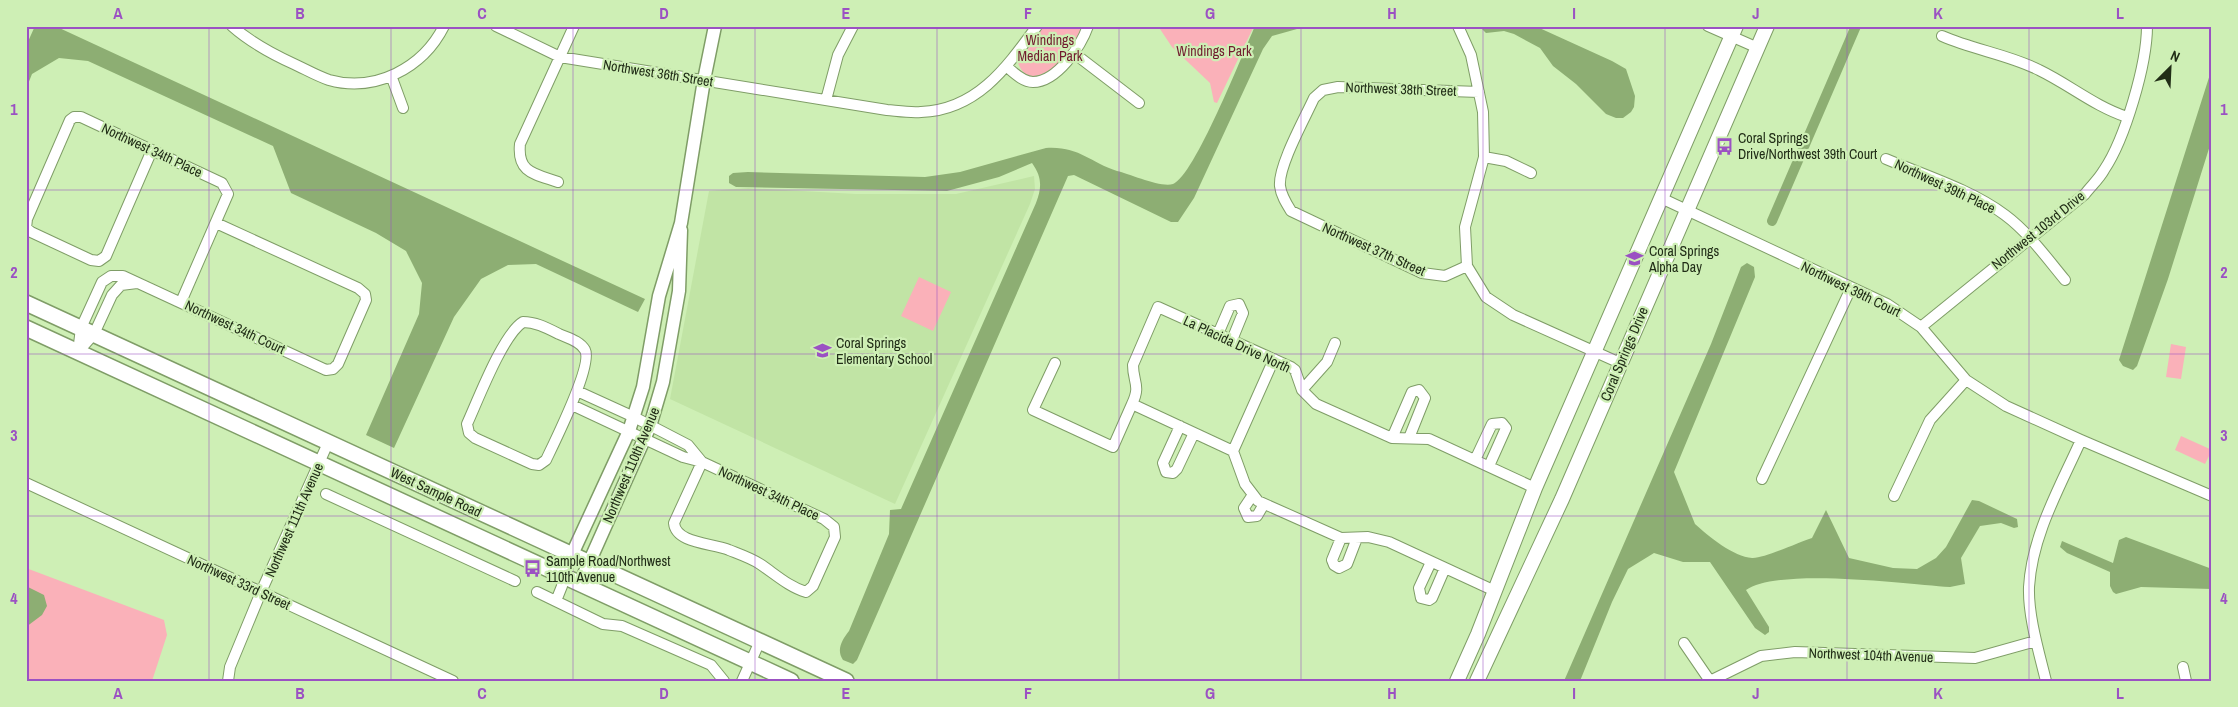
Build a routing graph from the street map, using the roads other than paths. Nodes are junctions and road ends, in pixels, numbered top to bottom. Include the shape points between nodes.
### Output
1 (232, 26) edge
2 (444, 26) edge
3 (496, 26) edge
4 (574, 26) edge
5 (715, 26) edge
6 (853, 26) edge
7 (1037, 26) edge
8 (1088, 26) edge
9 (1458, 26) edge
10 (1708, 26) edge
11 (1767, 26) edge
12 (2147, 26) edge
13 (1734, 30) edge
14 (1942, 36) dead end
15 (1758, 48) junction
16 (1075, 54) junction
17 (560, 57) junction
18 (1007, 67) junction
19 (392, 78) junction
20 (704, 80) junction
21 (1479, 92) junction
22 (826, 100) junction
23 (1139, 103) dead end
24 (403, 108) dead end
25 (2127, 117) junction
26 (152, 150) junction
27 (1484, 157) junction
28 (1886, 159) dead end
29 (1531, 172) dead end
30 (558, 182) dead end
31 (1283, 198) joint
32 (1661, 198) junction
33 (1686, 210) junction
34 (216, 223) junction
35 (681, 223) junction
36 (26, 228) edge
37 (2029, 237) junction
38 (1467, 266) junction
39 (2065, 280) dead end
40 (138, 283) junction
41 (1851, 288) junction
42 (181, 302) junction
43 (26, 303) edge
44 (1921, 326) junction
45 (26, 328) edge
46 (87, 331) junction
47 (1218, 334) junction
48 (1232, 340) junction
49 (1335, 343) dead end
50 (1594, 351) junction
51 (78, 352) junction
52 (1274, 359) junction
53 (1055, 363) dead end
54 (1620, 363) junction
55 (1966, 380) junction
56 (1302, 390) junction
57 (577, 391) junction
58 (1132, 404) junction
59 (572, 405) junction
60 (634, 417) junction
61 (650, 426) junction
62 (1180, 426) junction
63 (629, 431) junction
64 (1194, 433) junction
65 (1392, 438) junction
66 (1409, 438) junction
67 (644, 439) junction
68 (2081, 440) junction
69 (328, 443) junction
70 (1233, 451) junction
71 (1475, 460) junction
72 (702, 462) junction
73 (319, 464) junction
74 (1489, 466) junction
75 (1762, 479) dead end
76 (26, 483) edge
77 (1535, 488) junction
78 (326, 494) dead end
79 (1252, 496) junction
80 (1894, 496) dead end
81 (2212, 496) edge
82 (1264, 504) junction
83 (1341, 538) junction
84 (1357, 538) junction
85 (572, 554) junction
86 (589, 562) junction
87 (1431, 562) junction
88 (1445, 568) junction
89 (562, 576) junction
90 (515, 581) dead end
91 (580, 584) junction
92 (1495, 591) junction
93 (261, 592) junction
94 (537, 592) dead end
95 (556, 601) junction
96 (760, 641) junction
97 (2036, 641) junction
98 (1684, 643) dead end
99 (751, 663) junction
100 (2184, 667) dead end
101 (228, 681) edge
102 (453, 681) edge
103 (724, 681) edge
104 (742, 681) edge
105 (791, 681) edge
106 (846, 681) edge
107 (1457, 681) edge
108 (1478, 681) edge
109 (1710, 681) edge
110 (2046, 681) edge
111 (2186, 681) edge

1 - 19 street via 246,39 284,60 330,80 360,83
2 - 19 street via 416,62
3 - 17 street, Northwest 36th Street
4 - 17 street
5 - 20 street, Northwest 110th Avenue
6 - 22 street via 838,55
7 - 18 street, Northwest 36th Street
8 - 16 street
9 - 21 street via 1471,55
10 - 13 street
11 - 15 main road, Coral Springs Drive
12 - 25 street, Northwest 103rd Drive via 2143,70
13 - 15 street
13 - 32 main road, Coral Springs Drive
14 - 25 street via 1968,48 2033,67 2104,110
15 - 33 main road, Coral Springs Drive
16 - 18 street via 1038,81 1026,80
16 - 23 street
17 - 20 street, Northwest 36th Street
17 - 30 street via 520,144 519,155 522,166 532,173
18 - 22 street, Northwest 36th Street via 982,91 951,106 922,112
19 - 24 street
20 - 22 street, Northwest 36th Street
20 - 35 street, Northwest 110th Avenue
21 - 27 street
21 - 31 street, Northwest 38th Street via 1338,87 1323,90 1314,98 1281,172
25 - 37 street, Northwest 103rd Drive via 2104,171 2084,194
26 - 34 street, Northwest 34th Place via 222,182 228,194
26 - 36 street via 106,256 99,261
26 - 36 street, Northwest 34th Place via 81,117 74,117 62,138
27 - 29 street via 1506,161
27 - 38 street via 1465,227
28 - 37 street, Northwest 39th Place via 1981,200 2005,215
31 - 38 street, Northwest 37th Street via 1291,211 1422,273 1445,276
32 - 33 street, Northwest 39th Court
32 - 50 main road, Coral Springs Drive
33 - 41 street, Northwest 39th Court
33 - 54 main road, Coral Springs Drive
34 - 42 street
34 - 42 street, Northwest 34th Court via 365,294 366,300 338,364 326,370
35 - 60 street, Northwest 110th Avenue via 661,288 648,370
35 - 61 street, Northwest 110th Avenue via 681,270 667,369
37 - 39 street, Northwest 39th Place
37 - 44 street, Northwest 103rd Drive
38 - 50 street via 1486,297 1513,315
40 - 42 street, Northwest 34th Court
40 - 46 street, Northwest 34th Court via 122,284
40 - 46 street, Northwest 34th Court via 122,276 111,276 102,282
41 - 44 street, Northwest 39th Court via 1887,304
41 - 75 street
43 - 46 main road, West Sample Road
44 - 55 street, Northwest 39th Court
45 - 51 main road, West Sample Road
46 - 51 street, Northwest 34th Court
46 - 69 main road, West Sample Road
47 - 48 street, La Placida Drive North
47 - 48 street via 1230,306 1239,304 1243,312
47 - 58 street, La Placida Drive North via 1158,306 1133,365 1138,388
48 - 52 street, La Placida Drive North
49 - 56 street via 1327,362
50 - 54 street
50 - 77 main road, Coral Springs Drive
51 - 73 main road, West Sample Road
52 - 56 street, La Placida Drive North via 1295,370
52 - 70 street
53 - 58 street via 1034,410 1112,447
54 - 108 main road, Coral Springs Drive
55 - 68 street, Northwest 39th Court via 2006,406
55 - 80 street via 1930,420
56 - 65 street, La Placida Drive North via 1316,404
57 - 59 street
57 - 59 street via 586,360 586,351 579,342 532,322 523,322 516,326 491,371 467,424 475,438 539,465 546,460
57 - 60 street, Northwest 34th Place
58 - 62 street
59 - 63 street, Northwest 34th Place
60 - 61 street, Northwest 34th Place
60 - 63 street, Northwest 110th Avenue
61 - 67 street, Northwest 110th Avenue
61 - 72 street, Northwest 34th Place via 688,445
62 - 64 street
62 - 64 street via 1164,463 1166,472 1178,469
63 - 67 street, Northwest 34th Place
63 - 85 street, Northwest 110th Avenue
64 - 70 street
65 - 66 street, La Placida Drive North
65 - 66 street via 1410,395 1419,390 1425,398
66 - 71 street, La Placida Drive North via 1429,438
67 - 72 street, Northwest 34th Place
67 - 86 street, Northwest 110th Avenue
68 - 81 street, Northwest 39th Court
68 - 97 street via 2034,552 2029,589
69 - 73 street, Northwest 111th Avenue
69 - 85 main road, West Sample Road
70 - 79 street
71 - 74 street, La Placida Drive North
71 - 74 street via 1492,424 1502,423 1506,428
72 - 72 street, Northwest 34th Place via 824,519 834,527 834,537 813,586 806,592 798,590 758,562 728,549 682,536 675,529 674,523
73 - 89 main road, West Sample Road
73 - 93 street, Northwest 111th Avenue
74 - 77 street, La Placida Drive North
76 - 93 street, Northwest 33rd Street
77 - 92 main road, Coral Springs Drive
78 - 90 street
79 - 82 street
79 - 82 street via 1244,508 1248,517 1257,516
82 - 83 street
83 - 84 street
83 - 84 street via 1332,560 1340,568 1347,564
84 - 87 street via 1389,542
85 - 86 main road, West Sample Road
85 - 89 street, Northwest 110th Avenue
86 - 91 street, Northwest 110th Avenue
86 - 96 main road, West Sample Road
87 - 88 street
87 - 88 street via 1419,588 1421,598 1432,598
88 - 92 street
89 - 91 main road, West Sample Road
89 - 95 street
91 - 99 main road, West Sample Road
92 - 107 main road, Coral Springs Drive
93 - 101 street, Northwest 111th Avenue via 230,667
93 - 102 street, Northwest 33rd Street
94 - 95 street
95 - 103 street via 603,624 622,626 712,665
96 - 99 street
96 - 106 main road, West Sample Road
97 - 109 street, Northwest 104th Avenue via 1975,658 1795,652 1761,656
97 - 110 street
98 - 109 street
99 - 104 street
99 - 105 main road, West Sample Road
100 - 111 street

